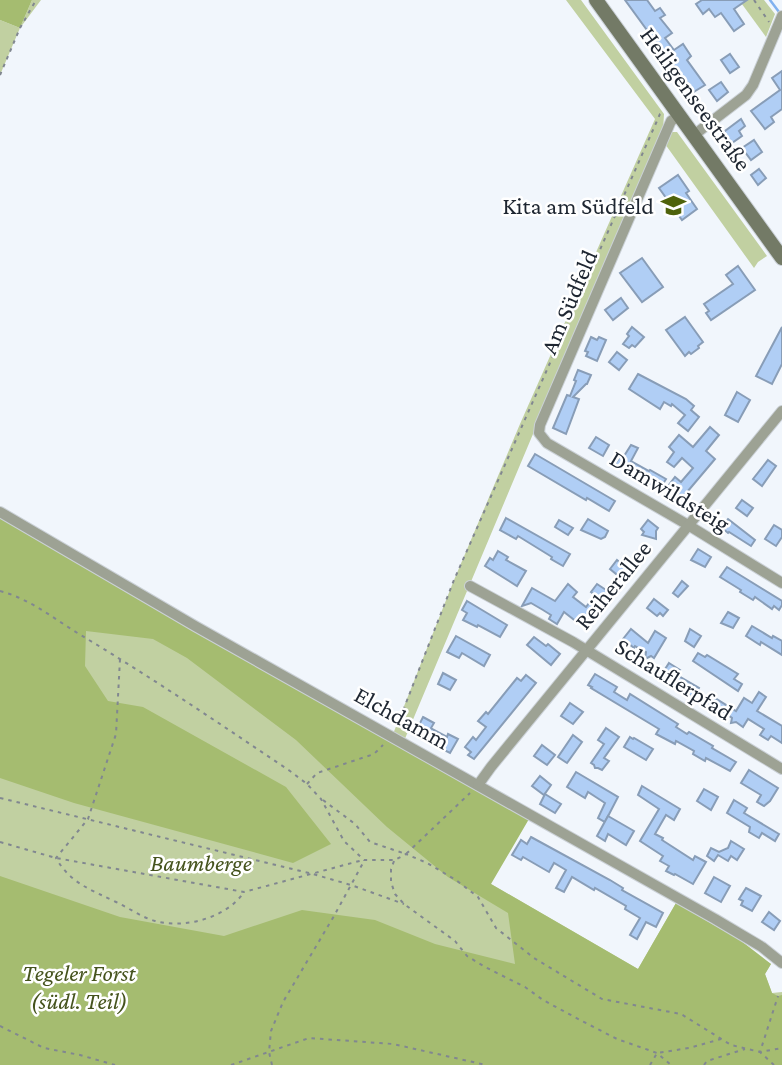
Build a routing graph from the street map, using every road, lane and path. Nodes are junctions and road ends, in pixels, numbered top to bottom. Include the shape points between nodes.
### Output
1 (36, 0) edge
2 (597, 0) edge
3 (754, 0) edge
4 (782, 16) edge
5 (776, 31) junction
6 (0, 75) edge
7 (676, 110) junction
8 (694, 135) junction
9 (782, 258) edge
10 (782, 411) edge
11 (538, 433) joint
12 (0, 512) edge
13 (688, 525) junction
14 (782, 583) edge
15 (470, 586) dead end
16 (0, 591) edge
17 (587, 650) junction
18 (120, 658) junction
19 (391, 736) junction
20 (782, 769) edge
21 (307, 784) junction
22 (478, 785) junction
23 (0, 798) edge
24 (321, 799) junction
25 (88, 819) junction
26 (0, 842) edge
27 (406, 855) junction
28 (56, 858) junction
29 (364, 860) junction
30 (394, 860) junction
31 (313, 874) junction
32 (351, 885) junction
33 (244, 892) junction
34 (404, 904) junction
35 (782, 963) edge
36 (778, 996) dead end
37 (0, 1026) edge
38 (722, 1039) junction
39 (782, 1048) edge
40 (746, 1049) junction
41 (269, 1052) junction
42 (760, 1052) junction
43 (657, 1053) junction
44 (115, 1065) edge
45 (231, 1065) edge
46 (272, 1065) edge
47 (485, 1065) edge
48 (650, 1065) edge
49 (671, 1065) edge
50 (704, 1065) edge
51 (774, 1065) edge

1 - 6 path
2 - 7 main road, Heiligenseestraße
3 - 5 path
4 - 5 street
5 - 8 street via 746,95
7 - 8 main road, Heiligenseestraße
7 - 11 street, Am Südfeld
7 - 19 path via 660,114 454,580
8 - 9 main road, Heiligenseestraße
10 - 13 street, Reiherallee
11 - 13 street, Damwildsteig via 547,443
12 - 19 street, Elchdamm
13 - 14 street, Damwildsteig
13 - 17 street, Reiherallee
15 - 17 street, Schauflerpfad
16 - 18 path via 18,596
17 - 20 street, Schauflerpfad
17 - 22 street, Reiherallee
18 - 21 path
18 - 25 path via 116,734
19 - 21 path via 374,754 317,773
19 - 22 street, Elchdamm
21 - 24 path
22 - 27 path
22 - 35 street, Elchdamm via 715,919
23 - 25 path
24 - 27 path via 355,824 370,842
24 - 29 path via 344,841
25 - 28 path
25 - 31 path
26 - 28 path
27 - 30 path
27 - 38 path via 456,880 478,897 496,928 534,958 601,999 681,1014
28 - 33 path
28 - 33 path via 73,880 89,890 169,923 219,912
29 - 30 path
29 - 31 path
29 - 32 path
30 - 34 path via 391,882
31 - 32 path
31 - 33 path
32 - 34 path
32 - 41 path via 283,1002 271,1031
34 - 43 path via 485,967 617,1039
36 - 42 path
37 - 44 path via 44,1048
38 - 40 path
38 - 43 path
39 - 42 path
40 - 42 path
40 - 50 path
41 - 45 path
41 - 46 path
41 - 47 path via 309,1038 393,1044
42 - 51 path
43 - 48 path
43 - 49 path

